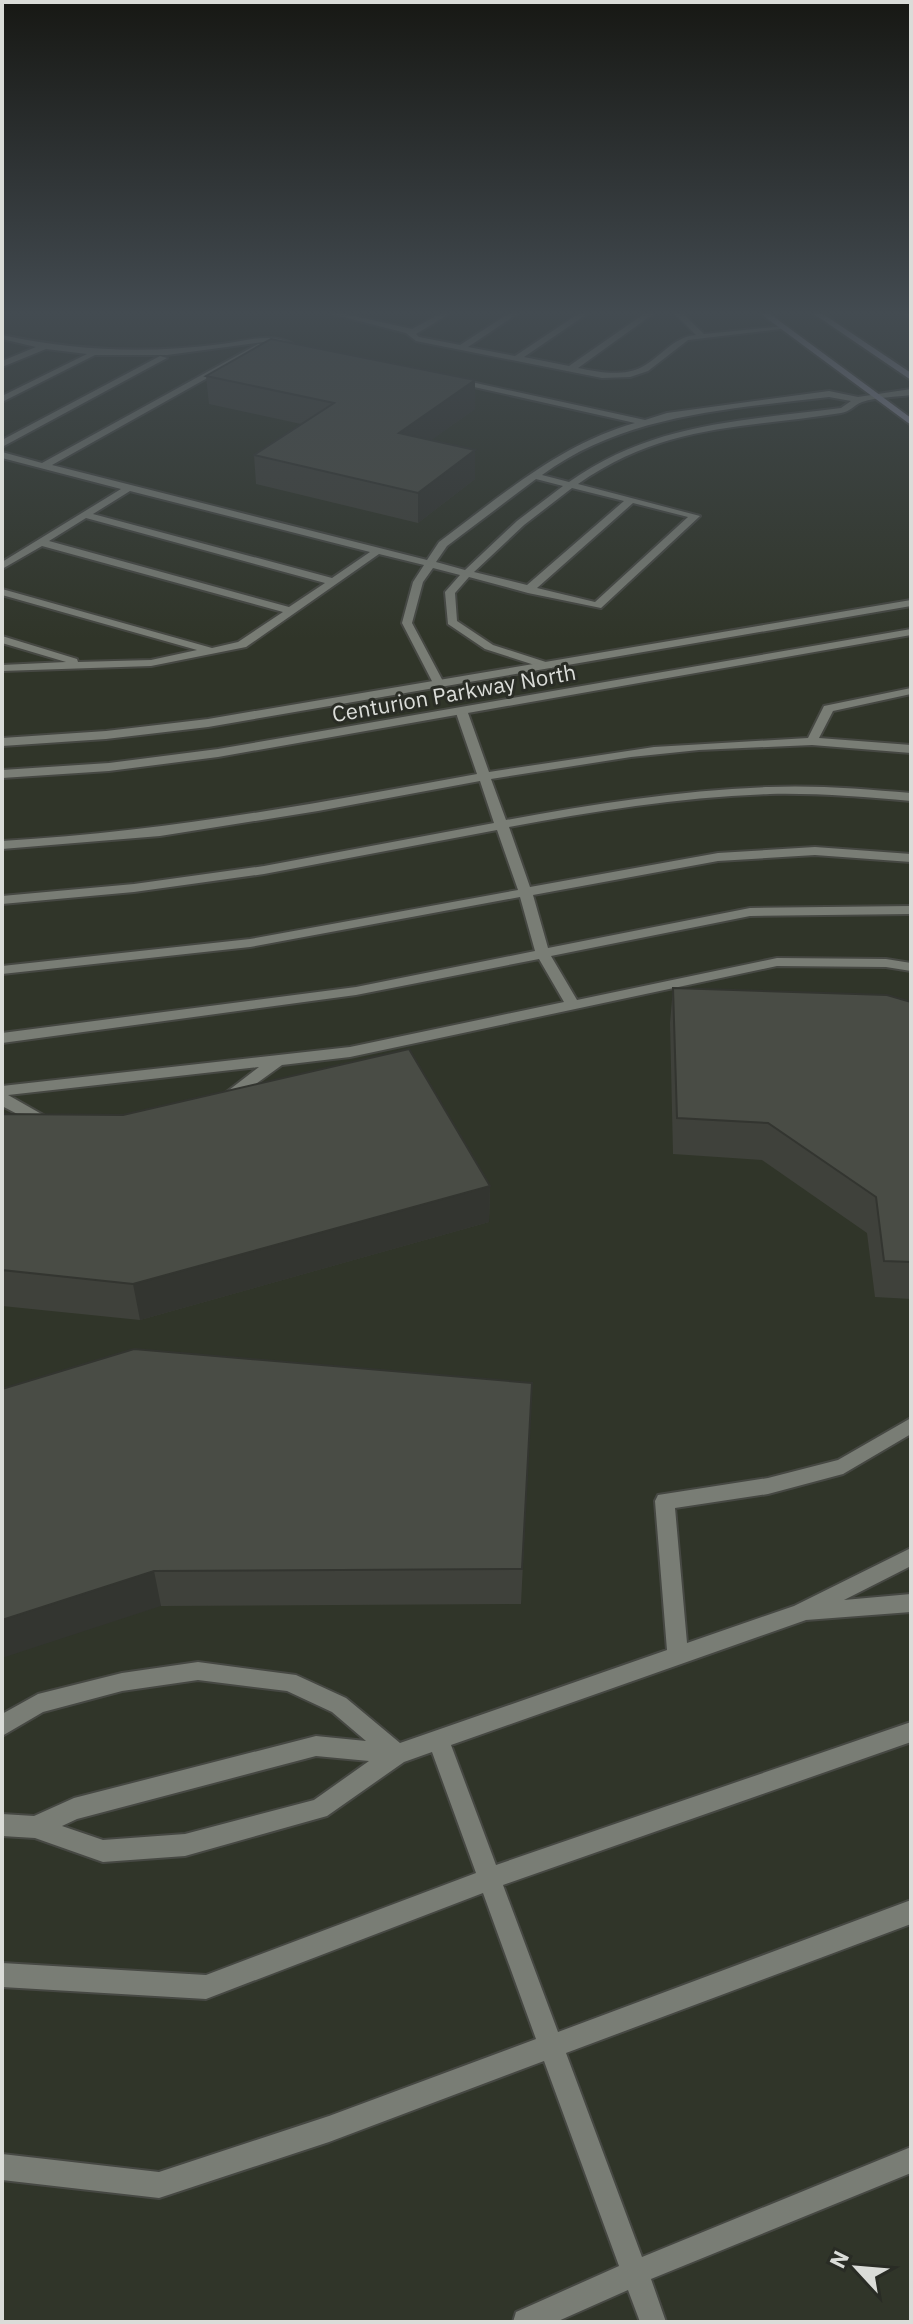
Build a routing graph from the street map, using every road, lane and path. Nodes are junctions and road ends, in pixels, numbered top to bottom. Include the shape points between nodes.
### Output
1 (42, 422) edge
2 (121, 422) edge
3 (648, 422) edge
4 (759, 422) edge
5 (645, 423) junction
6 (666, 436) junction
7 (2, 444) edge
8 (2, 455) edge
9 (43, 466) junction
10 (534, 476) junction
11 (572, 485) junction
12 (129, 488) junction
13 (631, 500) junction
14 (85, 515) junction
15 (40, 542) junction
16 (375, 553) junction
17 (431, 563) junction
18 (2, 566) edge
19 (465, 575) junction
20 (334, 582) junction
21 (528, 590) junction
22 (2, 592) edge
23 (911, 603) edge
24 (291, 611) junction
25 (911, 632) edge
26 (2, 639) edge
27 (212, 651) junction
28 (87, 665) junction
29 (548, 666) junction
30 (2, 668) edge
31 (439, 685) junction
32 (911, 691) edge
33 (462, 713) junction
34 (812, 741) junction
35 (2, 742) edge
36 (911, 749) edge
37 (2, 774) edge
38 (485, 777) junction
39 (911, 797) edge
40 (501, 822) junction
41 (2, 845) edge
42 (911, 858) edge
43 (525, 892) junction
44 (2, 900) edge
45 (911, 910) edge
46 (542, 952) junction
47 (911, 967) edge
48 (2, 970) edge
49 (573, 1005) junction
50 (2, 1038) edge
51 (279, 1060) junction
52 (2, 1091) edge
53 (2, 1099) edge
54 (213, 1110) edge
55 (63, 1126) edge
56 (905, 1434) edge
57 (911, 1556) edge
58 (911, 1603) edge
59 (800, 1613) junction
60 (678, 1656) junction
61 (2, 1726) edge
62 (911, 1732) edge
63 (438, 1740) junction
64 (397, 1754) junction
65 (2, 1825) edge
66 (35, 1827) junction
67 (489, 1879) junction
68 (911, 1912) edge
69 (2, 1975) edge
70 (551, 2046) junction
71 (911, 2160) edge
72 (2, 2167) edge
73 (634, 2273) junction
74 (526, 2322) edge
75 (653, 2322) edge

1 - 7 street
2 - 9 street
3 - 5 street
4 - 6 street
5 - 6 street
5 - 10 street via 609,433
6 - 11 street via 596,466
8 - 9 street
9 - 12 street
10 - 11 street
10 - 17 street via 443,544
11 - 13 street
11 - 19 street
12 - 14 street
12 - 16 street
13 - 21 street
13 - 21 street via 695,516 597,606
14 - 15 street
14 - 20 street
15 - 18 street
15 - 24 street
16 - 17 street
16 - 20 street
17 - 19 street
17 - 31 street via 418,582 407,623
19 - 21 street
19 - 29 street via 450,592 452,622 489,647
20 - 24 street
22 - 27 street
23 - 29 street, Centurion Parkway North
24 - 27 street via 242,645
25 - 33 street, Centurion Parkway North
26 - 28 street
27 - 28 street via 151,663
28 - 30 street
29 - 31 street, Centurion Parkway North
31 - 35 street, Centurion Parkway North via 208,723
32 - 34 street via 828,708
33 - 37 street, Centurion Parkway North via 218,753
33 - 38 street
34 - 36 street
34 - 38 street via 633,752
38 - 40 street
38 - 41 street via 207,824
39 - 40 street via 723,793
40 - 43 street
40 - 44 street via 220,878
42 - 43 street via 815,851 718,857
43 - 46 street
43 - 48 street via 250,943
45 - 46 street via 750,912
46 - 49 street
46 - 50 street via 356,991
47 - 49 street via 777,962
49 - 51 street via 350,1052
51 - 52 street
51 - 54 street
53 - 55 street via 41,1123
56 - 60 street via 843,1466 768,1486 665,1501
57 - 59 street
58 - 59 street
59 - 60 street
60 - 63 street
61 - 64 street via 38,1704 122,1682 198,1671 289,1682 339,1705
62 - 67 street
63 - 64 street
63 - 67 street
64 - 66 street via 316,1746 74,1809
64 - 66 street via 319,1809 185,1845 103,1851
65 - 66 street
67 - 69 street via 206,1987
67 - 70 street
68 - 70 street
70 - 72 street via 329,2129 159,2185
70 - 73 street
71 - 73 street
73 - 74 street
73 - 75 street

